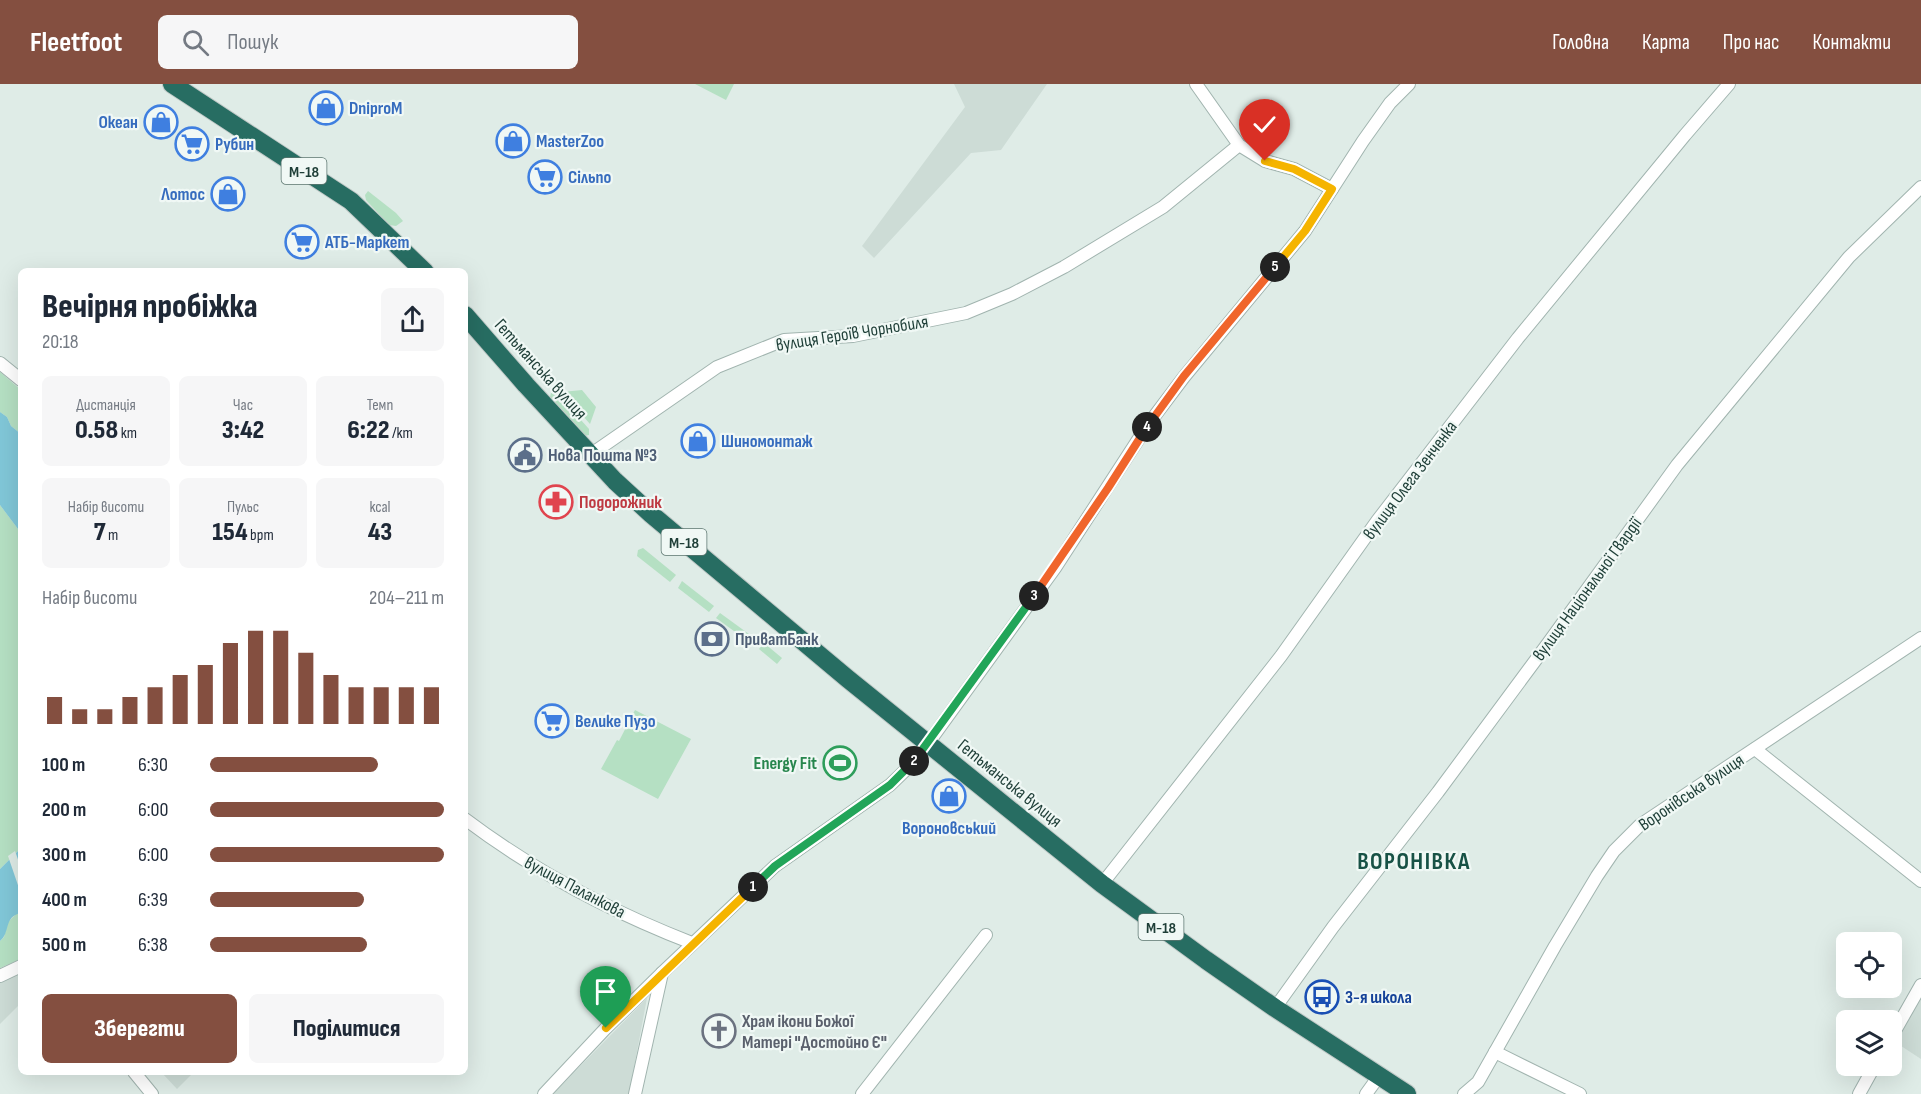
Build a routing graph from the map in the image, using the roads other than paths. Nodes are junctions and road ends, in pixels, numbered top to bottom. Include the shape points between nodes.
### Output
1 (172, 84) edge
2 (1196, 84) edge
3 (1409, 84) edge
4 (1729, 84) edge
5 (1239, 145) junction
6 (1921, 188) edge
7 (1332, 189) junction
8 (421, 268) edge
9 (468, 318) edge
10 (0, 363) edge
11 (18, 378) edge
12 (590, 455) junction
13 (1921, 638) edge
14 (928, 744) junction
15 (1755, 749) junction
16 (468, 821) edge
17 (1921, 881) edge
18 (1102, 884) junction
19 (986, 935) dead end
20 (692, 944) junction
21 (18, 967) edge
22 (663, 972) junction
23 (0, 976) edge
24 (1921, 985) edge
25 (1275, 1008) junction
26 (1902, 1018) edge
27 (1496, 1052) junction
28 (136, 1075) edge
29 (1379, 1076) junction
30 (1869, 1076) edge
31 (152, 1094) edge
32 (544, 1094) edge
33 (635, 1094) edge
34 (862, 1094) edge
35 (1366, 1094) edge
36 (1407, 1094) edge
37 (1464, 1094) edge
38 (1580, 1094) edge
39 (1859, 1094) edge

1 - 8 highway, М-18 via 351,201
2 - 5 street
3 - 7 street via 1390,104
4 - 18 street, вулиця Олега Зенченка via 1518,338 1377,521 1281,656
5 - 7 street via 1265,161 1294,169
5 - 12 street, вулиця Героїв Чорнобиля via 1163,207 1012,294 966,313 853,336 784,340 717,367
6 - 25 street, вулиця Національної Гвардії via 1849,257 1677,465
7 - 14 street via 1305,231 1147,426 1055,568
9 - 12 highway, Гетьманська вулиця / М-18
10 - 11 street
12 - 14 highway, Гетьманська вулиця / М-18 via 651,514
13 - 15 street, Воронівська вулиця
14 - 18 highway, Гетьманська вулиця / М-18
14 - 20 street via 890,785 775,866
15 - 17 street
15 - 27 street, Воронівська вулиця via 1640,825 1614,851
16 - 20 street, вулиця Паланкова via 520,858 565,883 646,926
18 - 25 highway, Гетьманська вулиця / М-18
19 - 34 street
20 - 22 street
21 - 23 street
22 - 32 street
22 - 33 street
24 - 26 street
25 - 29 highway, Гетьманська вулиця / М-18
27 - 37 street, Воронівська вулиця via 1478,1082
27 - 38 street
28 - 31 street
29 - 35 street
29 - 36 highway, Гетьманська вулиця / М-18
30 - 39 street

